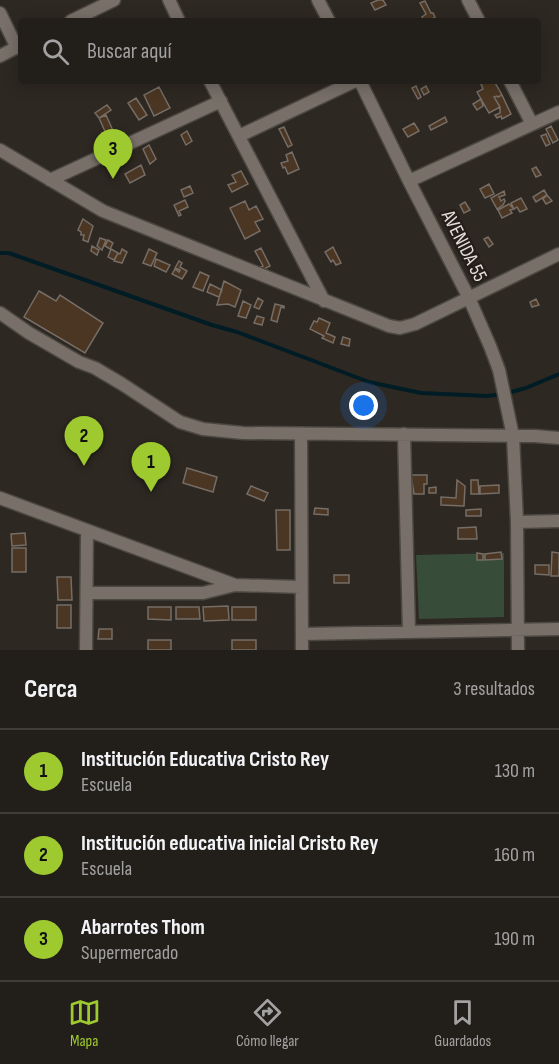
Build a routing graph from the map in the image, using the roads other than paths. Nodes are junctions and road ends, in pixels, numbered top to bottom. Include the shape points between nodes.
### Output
1 (114, 0) edge
2 (169, 0) edge
3 (318, 0) edge
4 (468, 0) edge
5 (0, 13) edge
6 (77, 18) edge
7 (178, 18) edge
8 (327, 18) edge
9 (477, 18) edge
10 (18, 44) edge
11 (18, 47) edge
12 (0, 56) edge
13 (212, 84) edge
14 (349, 84) edge
15 (361, 84) edge
16 (512, 84) edge
17 (221, 101) junction
18 (559, 112) edge
19 (532, 124) junction
20 (239, 136) junction
21 (0, 150) edge
22 (50, 180) junction
23 (409, 181) junction
24 (559, 254) edge
25 (469, 298) junction
26 (324, 301) junction
27 (0, 313) edge
28 (301, 435) junction
29 (404, 435) junction
30 (513, 436) junction
31 (559, 438) edge
32 (0, 498) edge
33 (559, 521) edge
34 (517, 522) junction
35 (87, 531) junction
36 (235, 585) junction
37 (302, 587) junction
38 (87, 593) junction
39 (559, 628) edge
40 (517, 629) junction
41 (409, 632) junction
42 (303, 634) junction
43 (86, 650) edge
44 (302, 650) edge
45 (518, 650) edge

1 - 6 street
2 - 7 street
3 - 8 street
4 - 9 street
5 - 10 street
11 - 12 street
13 - 17 street
14 - 20 street
15 - 23 street, AVENIDA 55
16 - 19 street
17 - 20 street
17 - 22 street
18 - 19 street
19 - 23 street
20 - 26 street
21 - 22 street
22 - 26 street via 104,211
23 - 25 street, AVENIDA 55
24 - 25 street
25 - 26 street via 415,324 400,327
25 - 30 street, AVENIDA 55 via 499,370
27 - 28 street via 180,422 203,429
28 - 29 street
28 - 37 street
29 - 30 street
29 - 41 street
30 - 31 street
30 - 34 street, AVENIDA 55
32 - 35 street
33 - 34 street
34 - 40 street, AVENIDA 55
35 - 36 street
35 - 38 street
36 - 37 street
36 - 38 street via 203,593
37 - 42 street
38 - 43 street
39 - 40 street
40 - 41 street
40 - 45 street, AVENIDA 55
41 - 42 street
42 - 44 street

